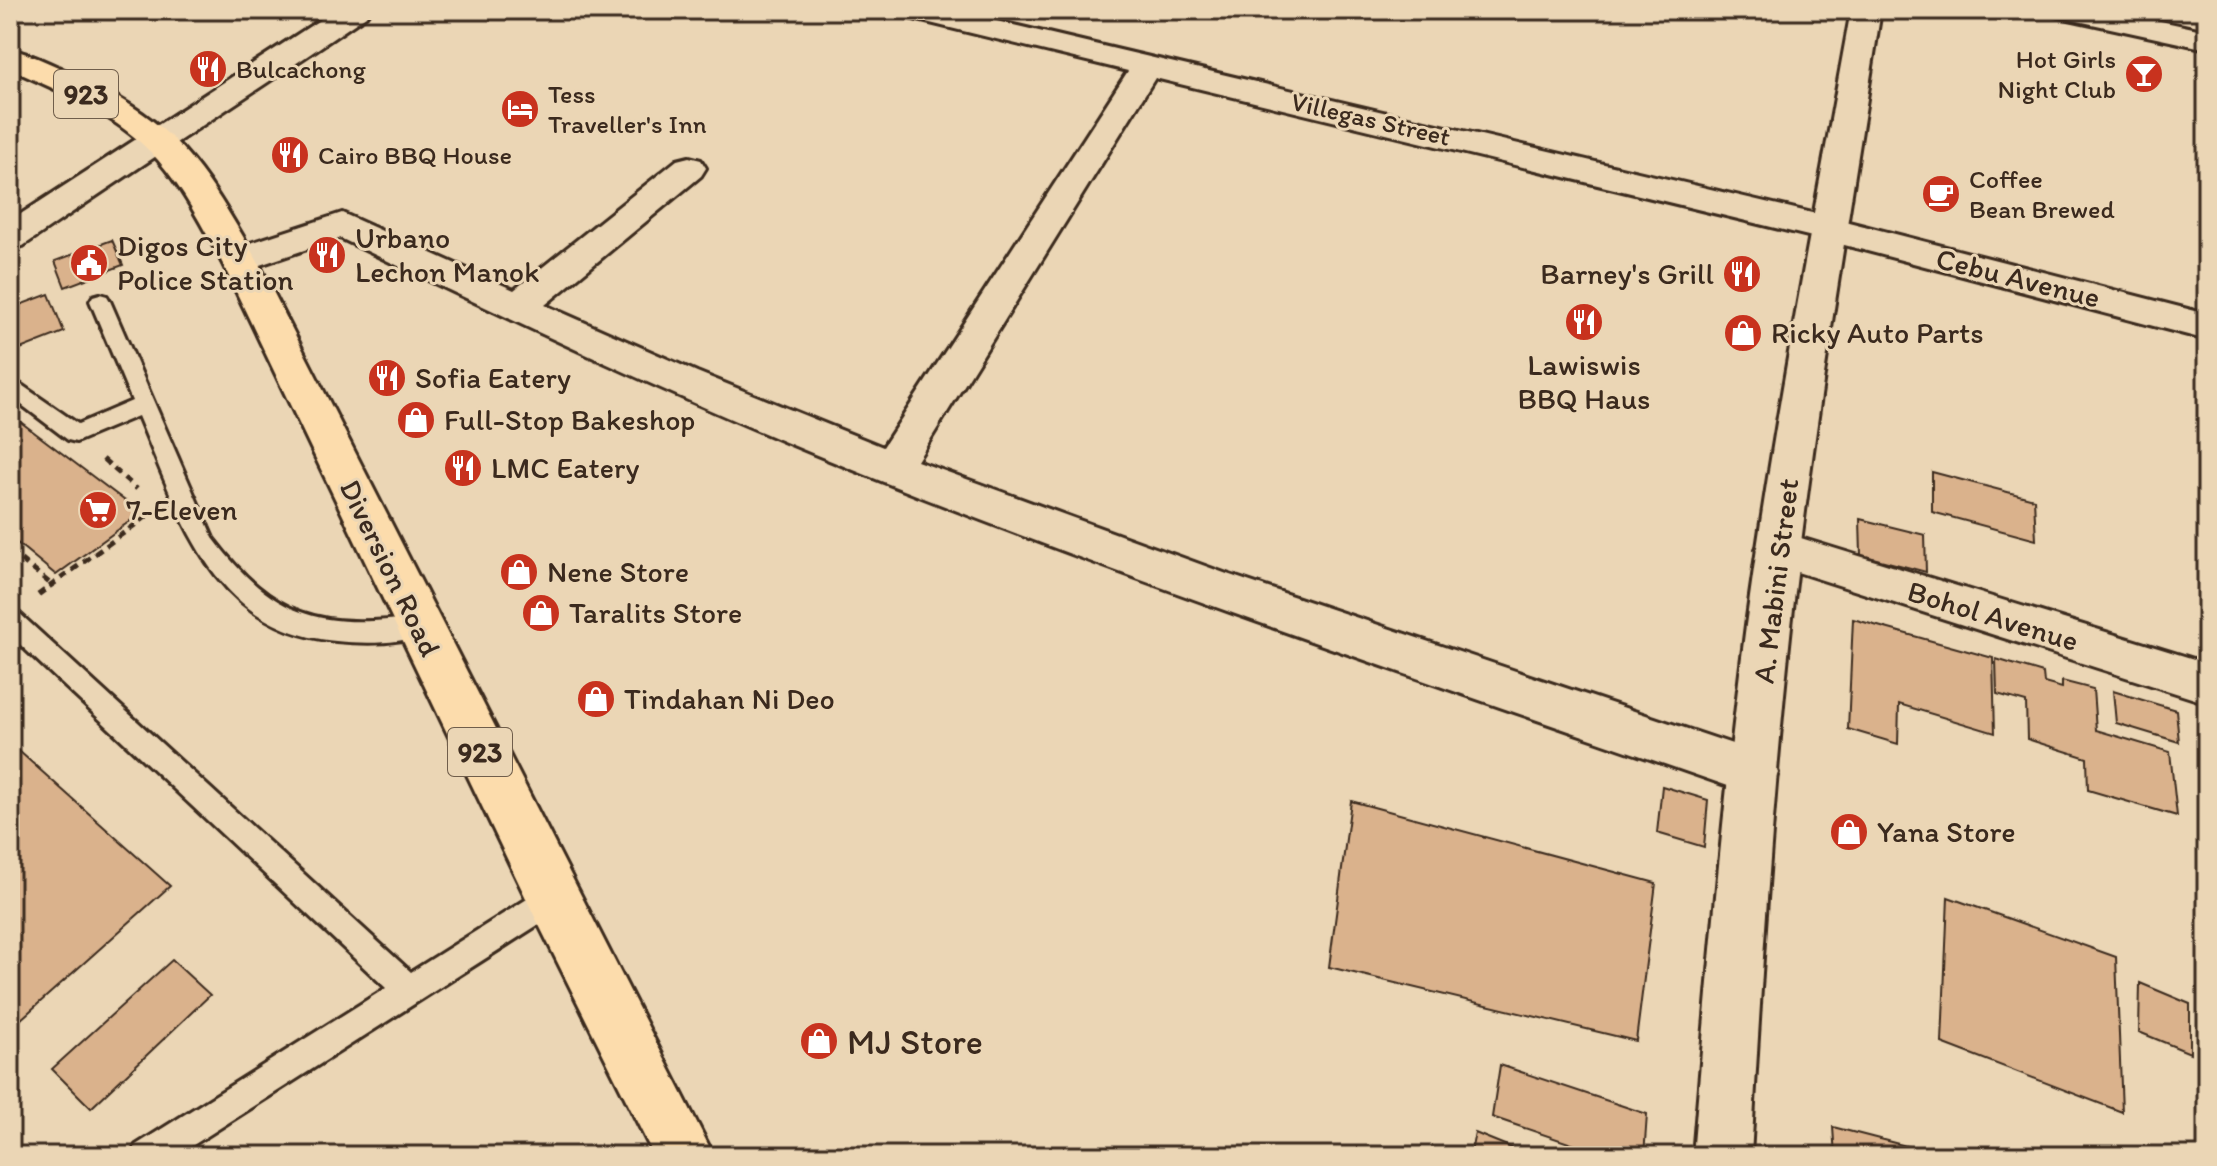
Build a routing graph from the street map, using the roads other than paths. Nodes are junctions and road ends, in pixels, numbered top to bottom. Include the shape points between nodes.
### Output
1 (355, 10) edge
2 (912, 10) edge
3 (1866, 10) edge
4 (2066, 10) edge
5 (2207, 40) edge
6 (10, 58) edge
7 (1147, 66) junction
8 (156, 139) junction
9 (689, 168) dead end
10 (1829, 229) junction
11 (10, 238) edge
12 (239, 260) junction
13 (100, 301) dead end
14 (517, 308) junction
15 (2207, 327) edge
16 (10, 385) edge
17 (145, 404) junction
18 (891, 468) junction
19 (1778, 549) junction
20 (10, 620) edge
21 (418, 627) junction
22 (2207, 683) edge
23 (1754, 773) junction
24 (553, 899) junction
25 (409, 990) junction
26 (147, 1156) edge
27 (685, 1156) edge
28 (1722, 1156) edge

1 - 8 street
2 - 7 street, Villegas Street
3 - 10 street, A. Mabini Street
4 - 5 street
6 - 8 highway, Diversion Road / 923 via 93,98
7 - 10 street, Villegas Street
7 - 18 street
8 - 11 street
8 - 12 highway, Diversion Road / 923 via 188,178
9 - 14 street
10 - 15 street, Cebu Avenue
10 - 19 street, A. Mabini Street
12 - 14 street via 342,225
12 - 21 highway, Diversion Road / 923
13 - 17 lane
14 - 18 street
16 - 17 lane via 76,434
17 - 21 lane via 204,543 225,575 259,605 298,624 336,633
18 - 23 street via 1226,592
19 - 22 street, Bohol Avenue
19 - 23 street, A. Mabini Street
20 - 25 lane
21 - 24 highway, Diversion Road / 923
23 - 28 street, A. Mabini Street
24 - 25 lane
24 - 27 highway, Diversion Road / 923
25 - 26 lane

